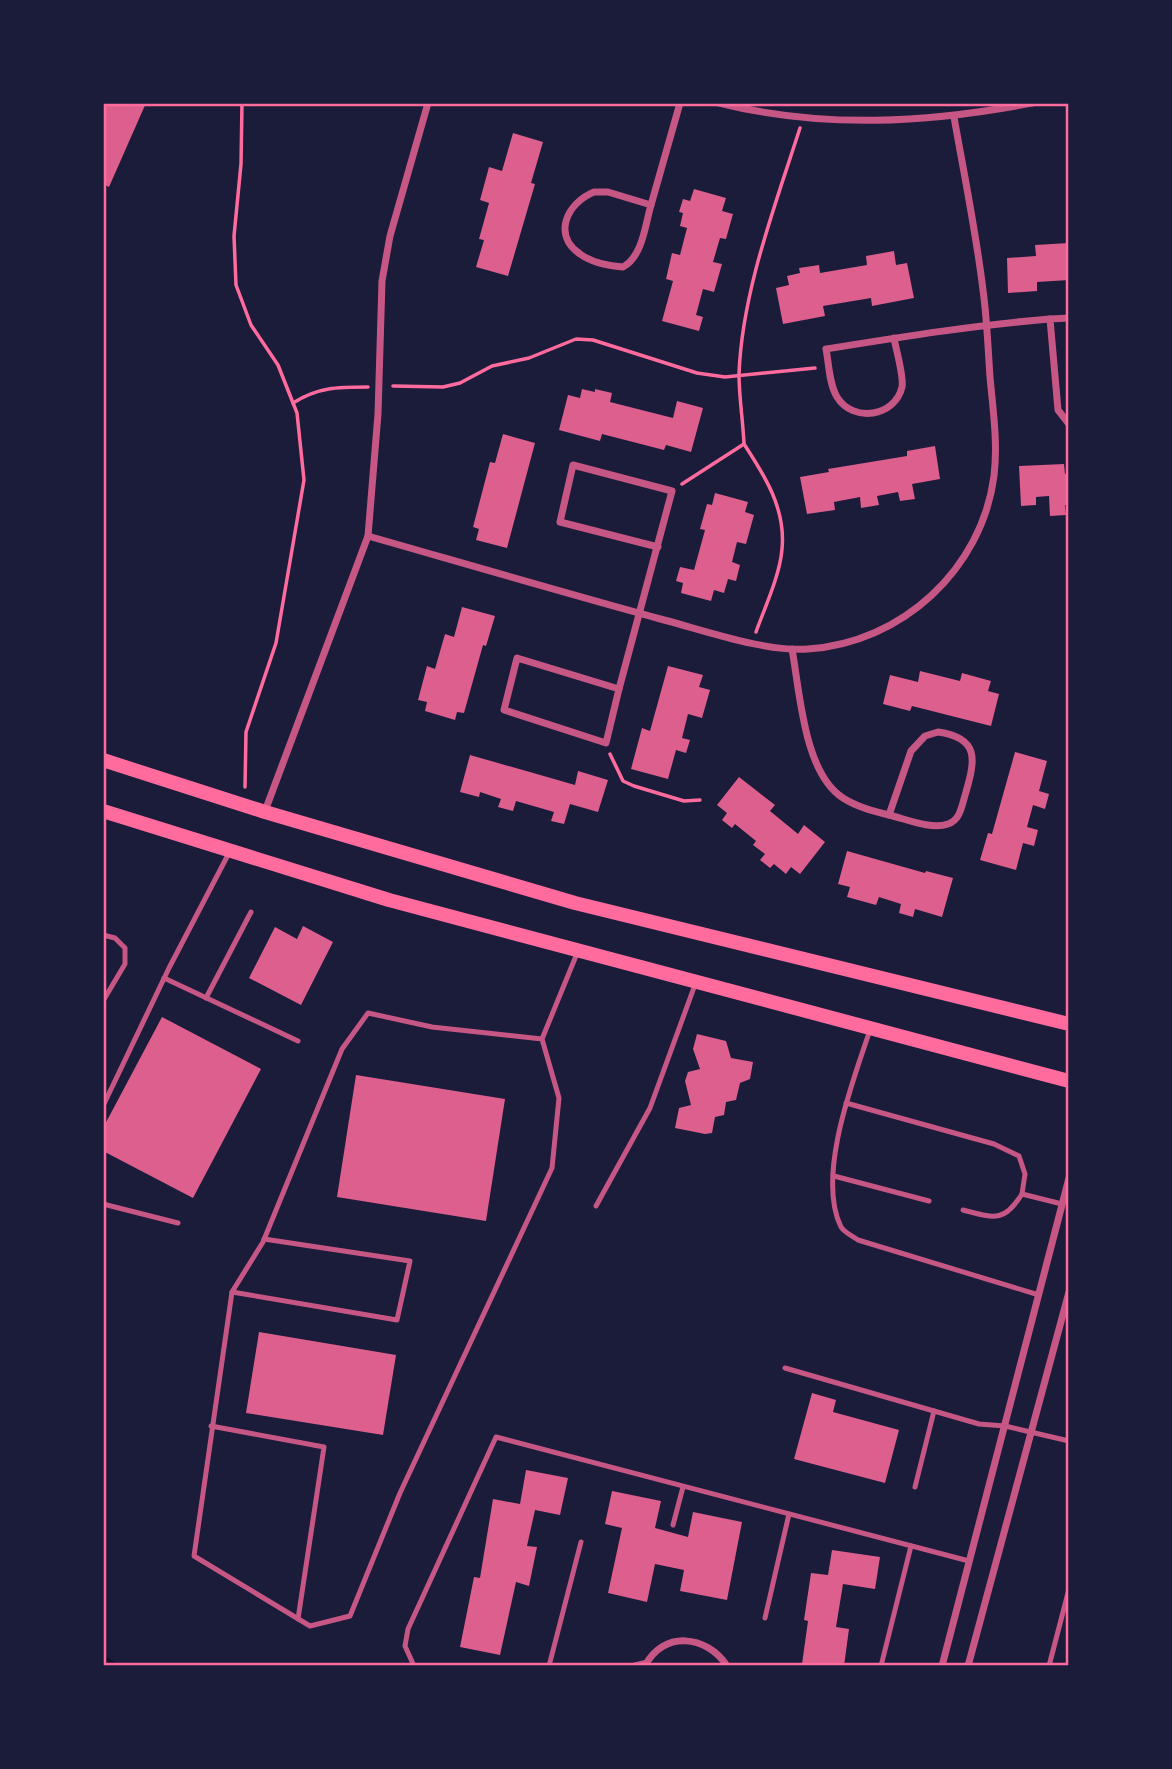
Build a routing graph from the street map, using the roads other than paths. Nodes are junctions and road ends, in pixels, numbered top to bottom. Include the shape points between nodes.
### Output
1 (428, 103) edge
2 (680, 103) edge
3 (719, 103) edge
4 (1032, 103) edge
5 (954, 117) junction
6 (651, 205) junction
7 (1069, 318) edge
8 (1050, 319) junction
9 (986, 324) junction
10 (894, 338) junction
11 (1069, 424) edge
12 (368, 536) junction
13 (659, 547) junction
14 (640, 614) junction
15 (792, 649) junction
16 (619, 689) junction
17 (103, 760) edge
18 (267, 807) junction
19 (103, 811) edge
20 (889, 814) junction
21 (230, 851) junction
22 (251, 912) dead end
23 (103, 935) edge
24 (578, 951) junction
25 (164, 978) junction
26 (696, 982) junction
27 (206, 998) junction
28 (103, 1001) edge
29 (1069, 1024) edge
30 (871, 1028) junction
31 (542, 1039) junction
32 (298, 1041) dead end
33 (1069, 1081) edge
34 (846, 1103) junction
35 (103, 1106) edge
36 (834, 1176) junction
37 (1069, 1178) edge
38 (1022, 1194) junction
39 (929, 1201) dead end
40 (103, 1203) edge
41 (1062, 1203) junction
42 (596, 1206) dead end
43 (963, 1210) dead end
44 (178, 1223) dead end
45 (264, 1239) junction
46 (232, 1292) junction
47 (1069, 1292) edge
48 (1038, 1295) junction
49 (786, 1368) dead end
50 (934, 1411) junction
51 (211, 1426) junction
52 (1005, 1426) junction
53 (1032, 1432) junction
54 (1069, 1441) edge
55 (915, 1486) dead end
56 (683, 1487) junction
57 (789, 1514) junction
58 (673, 1525) dead end
59 (581, 1542) dead end
60 (911, 1546) junction
61 (969, 1561) junction
62 (1069, 1589) edge
63 (765, 1618) dead end
64 (298, 1619) junction
65 (646, 1664) edge
66 (414, 1666) edge
67 (549, 1666) edge
68 (631, 1666) edge
69 (727, 1666) edge
70 (881, 1666) edge
71 (942, 1666) edge
72 (968, 1666) edge
73 (1049, 1666) edge

1 - 12 street via 390,236 382,281
2 - 6 street
3 - 5 street via 803,117 887,121
4 - 5 street
5 - 9 street
6 - 6 street via 637,254 623,267 592,260 569,243 567,214 580,197 608,192
7 - 8 street
8 - 9 street
8 - 11 street via 1058,410
9 - 10 street
9 - 15 street via 995,467 984,518 965,556 932,596 889,626 840,644
10 - 10 street via 902,386 896,399 878,412 846,407 833,388 827,349
12 - 14 street
12 - 18 street
13 - 13 street via 672,491 573,465 560,522
13 - 14 street
14 - 15 street
14 - 16 street
15 - 20 street via 820,775 844,798
16 - 16 street via 517,658 504,710 606,743
17 - 18 main road
18 - 29 main road via 575,903
19 - 21 main road
20 - 20 street via 933,825 953,822 974,763 961,739 938,732 914,745
21 - 24 main road
21 - 25 lane
22 - 27 lane
23 - 28 lane via 115,938 125,948 125,964
24 - 26 main road
24 - 31 lane
25 - 27 lane
25 - 35 lane
26 - 30 main road
26 - 42 lane via 650,1108
27 - 32 lane
30 - 33 main road
30 - 34 lane
31 - 45 lane via 432,1027 368,1013 342,1049
31 - 64 lane via 559,1098 552,1168 400,1493 349,1616 310,1626
34 - 36 lane
34 - 38 lane via 994,1144 1018,1156 1025,1174
36 - 39 lane
36 - 48 lane via 842,1229 858,1240
37 - 41 street
38 - 41 lane
38 - 43 lane via 1004,1215
40 - 44 lane
41 - 48 street
45 - 46 lane
45 - 46 lane via 410,1261 397,1320
46 - 51 lane
47 - 53 street
48 - 52 street
49 - 50 lane
50 - 52 lane
50 - 55 lane
51 - 64 lane via 194,1556
51 - 64 lane via 324,1447
52 - 53 lane
52 - 61 street
53 - 54 lane
53 - 72 street
56 - 57 lane
56 - 58 lane
56 - 66 lane via 496,1437 408,1629 405,1646
57 - 60 lane
57 - 63 lane
59 - 67 lane
60 - 61 lane
60 - 70 lane
61 - 71 street
62 - 73 lane
65 - 68 lane
65 - 69 street via 658,1650 688,1640 717,1652

